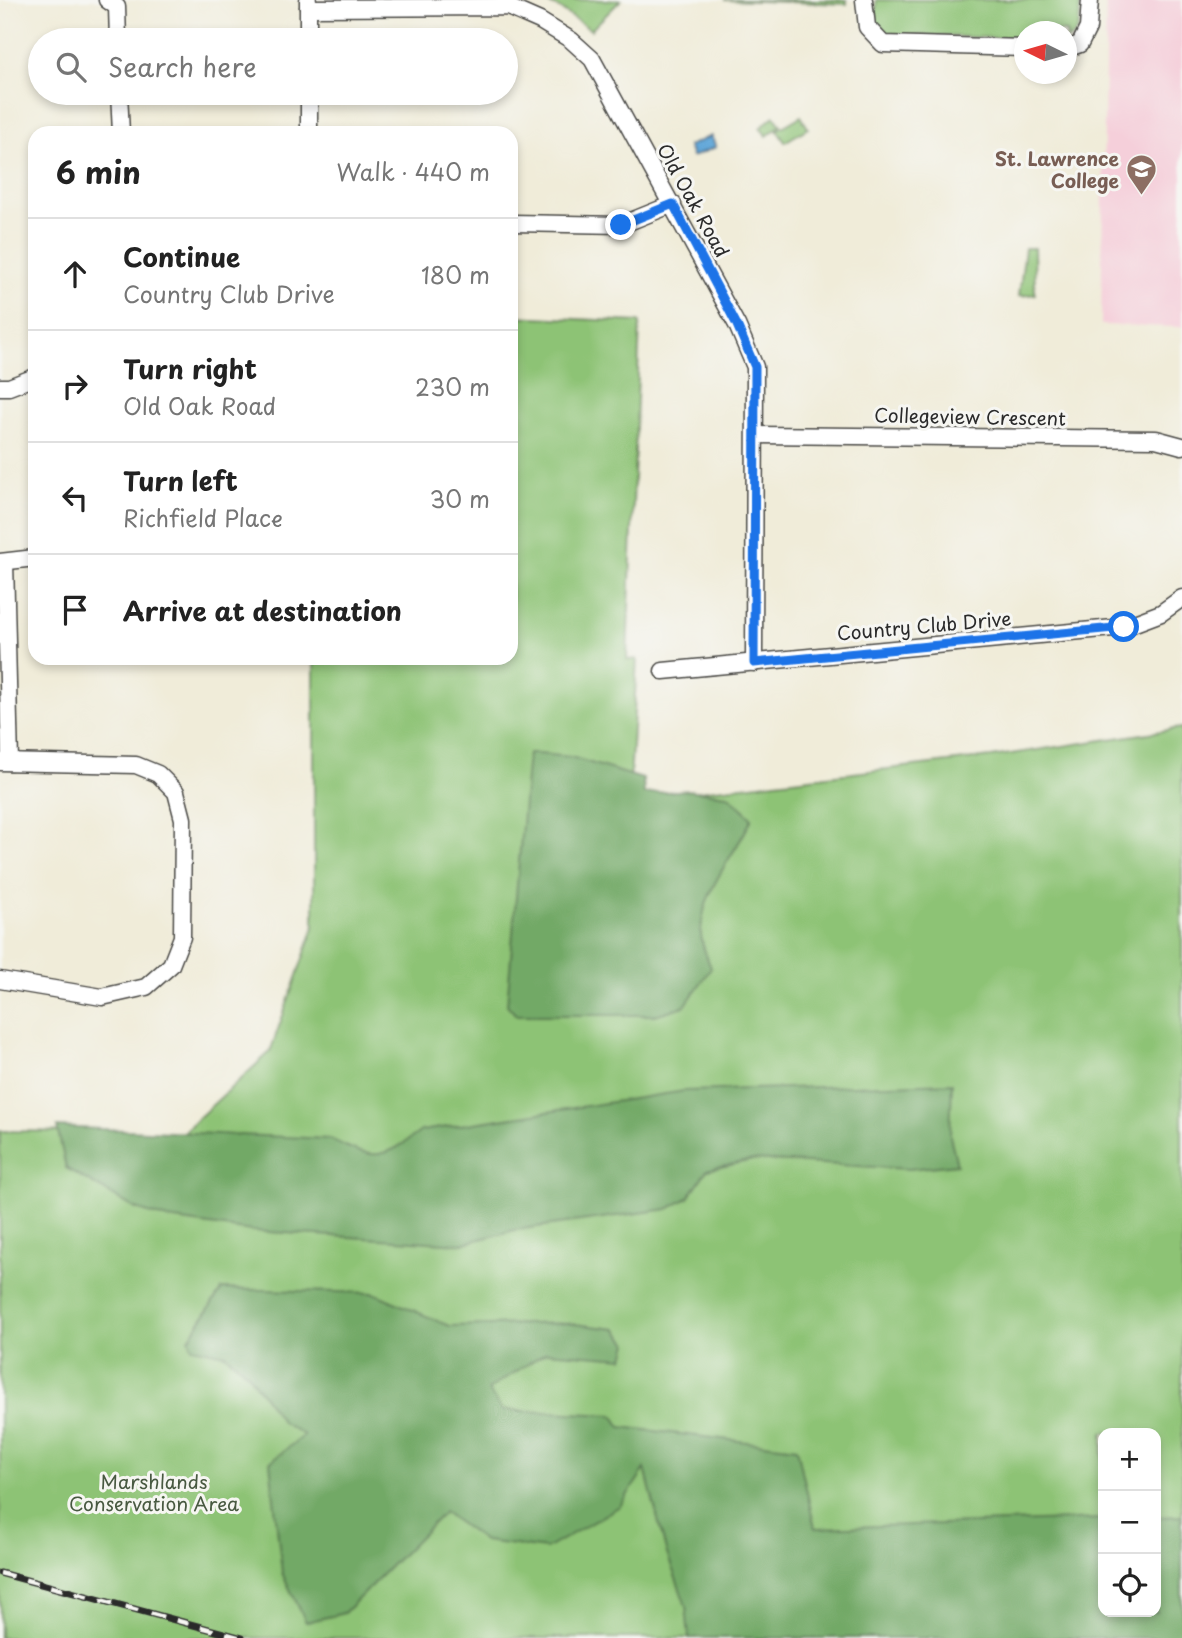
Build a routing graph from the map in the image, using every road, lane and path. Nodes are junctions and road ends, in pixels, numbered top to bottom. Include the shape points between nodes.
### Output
1 (107, 0) edge
2 (864, 0) edge
3 (1090, 0) edge
4 (308, 4) edge
5 (508, 4) edge
6 (118, 28) edge
7 (308, 28) edge
8 (1077, 45) edge
9 (1014, 48) edge
10 (120, 105) edge
11 (309, 105) edge
12 (121, 126) edge
13 (309, 126) edge
14 (673, 204) junction
15 (518, 223) edge
16 (28, 380) edge
17 (0, 387) edge
18 (756, 435) junction
19 (1182, 446) edge
20 (28, 559) edge
21 (3, 562) edge
22 (1182, 598) edge
23 (754, 663) junction
24 (663, 671) dead end
25 (5, 762) edge
26 (0, 979) edge

1 - 6 street via 117,7
2 - 9 street via 867,27 883,44
3 - 8 street via 1088,28
4 - 5 street, Old Oak Road
4 - 7 street
5 - 14 street, Old Oak Road via 571,40 592,59
10 - 12 street
11 - 13 street
14 - 15 street via 621,225
14 - 18 street, Old Oak Road via 755,367
16 - 17 street
18 - 19 street, Collegeview Crescent via 1156,439
18 - 23 street, Old Oak Road
20 - 21 street
21 - 25 street
22 - 23 street, Country Club Drive via 1161,613 1124,627
23 - 24 street, Country Club Drive
25 - 26 street via 136,765 158,774 176,792 183,819 182,937 171,965 146,987 102,998

